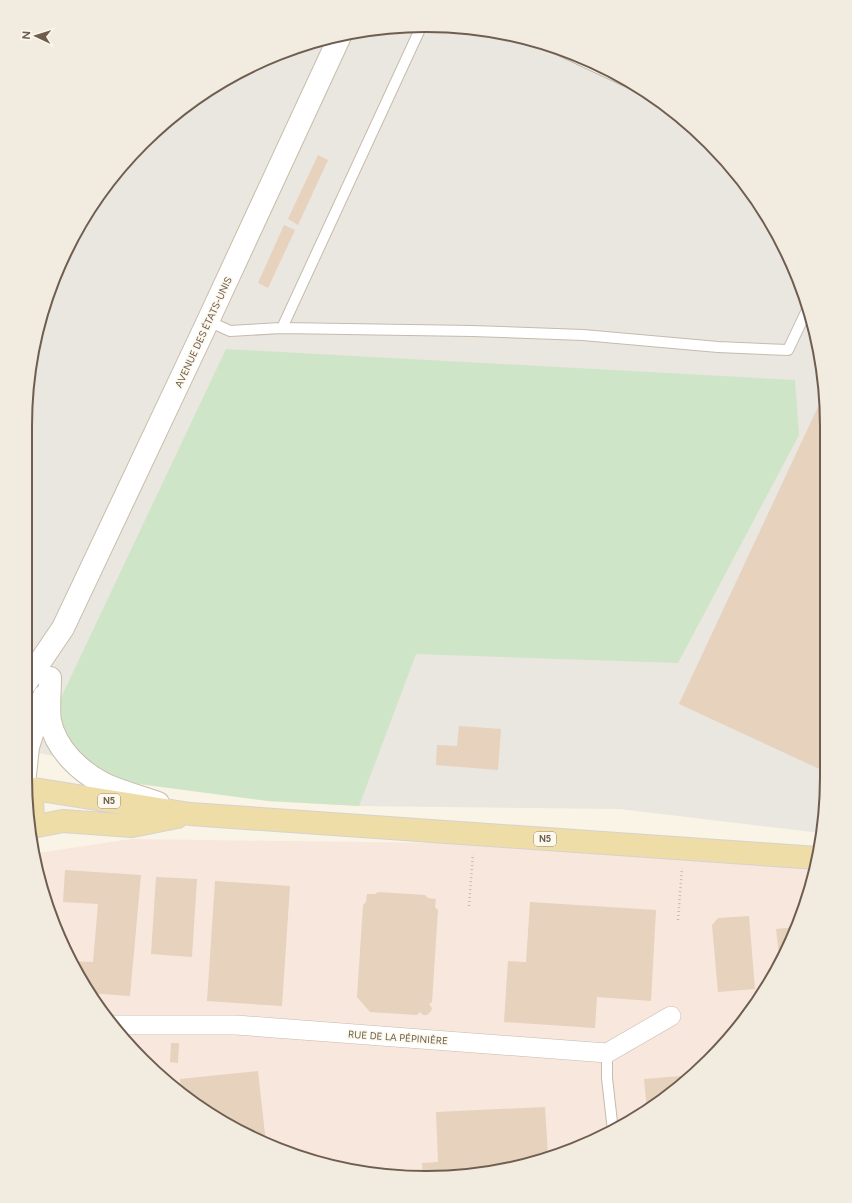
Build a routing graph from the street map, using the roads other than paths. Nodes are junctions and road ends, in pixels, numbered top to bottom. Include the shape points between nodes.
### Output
1 (419, 32) edge
2 (337, 42) edge
3 (804, 315) edge
4 (208, 321) junction
5 (282, 328) junction
6 (63, 628) junction
7 (32, 673) edge
8 (50, 678) junction
9 (32, 734) edge
10 (32, 784) edge
11 (190, 814) junction
12 (35, 826) edge
13 (811, 858) edge
14 (672, 1016) dead end
15 (121, 1026) edge
16 (607, 1053) junction
17 (612, 1124) edge

1 - 5 lane
2 - 4 street, AVENUE DES ÉTATS-UNIS
3 - 5 lane via 788,350 718,347 583,335
4 - 5 lane via 230,331
4 - 6 street, AVENUE DES ÉTATS-UNIS
6 - 7 street, AVENUE DES ÉTATS-UNIS
6 - 8 street, AVENUE DES ÉTATS-UNIS
8 - 9 street, AVENUE DES ÉTATS-UNIS
8 - 11 street via 50,721 57,741 79,767 105,784
10 - 11 main road, N5
11 - 12 main road, N5 via 132,826 63,821
11 - 13 main road, N5
14 - 16 street
15 - 16 street, RUE DE LA PÉPINIÈRE via 236,1025
16 - 17 lane

